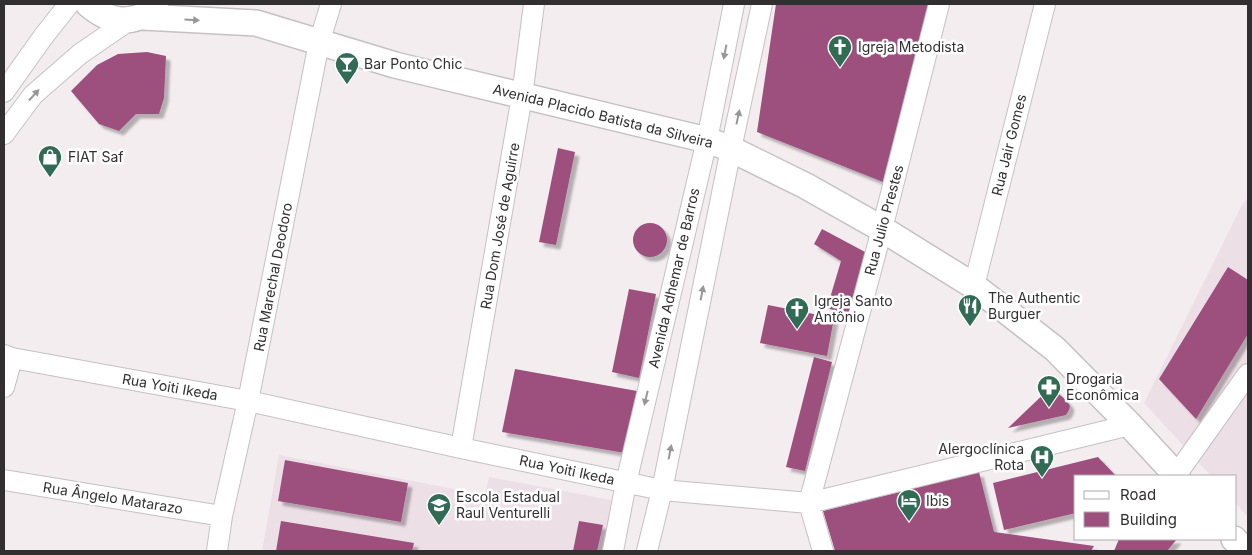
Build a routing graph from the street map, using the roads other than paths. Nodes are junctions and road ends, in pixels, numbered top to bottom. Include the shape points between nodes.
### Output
1 (69, 4) edge
2 (88, 4) edge
3 (229, 4) edge
4 (331, 4) edge
5 (534, 4) edge
6 (734, 4) edge
7 (762, 4) edge
8 (938, 4) edge
9 (1045, 4) edge
10 (144, 14) edge
11 (256, 23) junction
12 (319, 43) junction
13 (4, 92) edge
14 (522, 96) junction
15 (4, 133) edge
16 (707, 140) junction
17 (731, 149) junction
18 (882, 228) junction
19 (974, 286) junction
20 (8, 356) edge
21 (1248, 374) edge
22 (4, 387) edge
23 (248, 401) junction
24 (1130, 425) junction
25 (461, 448) junction
26 (1175, 475) edge
27 (1177, 475) edge
28 (4, 480) edge
29 (626, 483) junction
30 (662, 490) junction
31 (809, 503) junction
32 (222, 516) junction
33 (1235, 540) edge
34 (217, 551) edge
35 (612, 551) edge
36 (648, 551) edge
37 (823, 551) edge
38 (1245, 551) edge

1 - 13 street
2 - 10 main road, Avenida Placido Batista da Silveira via 113,19
3 - 11 main road, Avenida Placido Batista da Silveira
4 - 12 street, Rua Marechal Deodoro
5 - 14 street, Rua Dom José de Aguirre
6 -> 16 street, Avenida Adhemar de Barros
17 -> 7 street, Avenida Adhemar de Barros
8 - 18 street, Rua Julio Prestes
9 - 19 street, Rua Jair Gomes
10 -> 11 main road, Avenida Placido Batista da Silveira
15 -> 10 street via 33,95 80,54
11 - 12 main road, Avenida Placido Batista da Silveira
12 - 14 main road, Avenida Placido Batista da Silveira
12 - 23 street, Rua Marechal Deodoro
14 - 16 main road, Avenida Placido Batista da Silveira
14 - 25 street, Rua Dom José de Aguirre
16 - 17 main road, Avenida Placido Batista da Silveira
16 -> 29 street, Avenida Adhemar de Barros
17 - 18 main road, Avenida Placido Batista da Silveira
30 -> 17 street, Avenida Adhemar de Barros
18 - 19 main road, Avenida Placido Batista da Silveira
18 - 31 street, Rua Julio Prestes
19 - 24 main road, Avenida Placido Batista da Silveira via 1055,349
20 - 22 street
20 - 23 street, Rua Yoiti Ikeda
21 - 27 street
23 - 25 street, Rua Yoiti Ikeda
23 - 32 street, Rua Marechal Deodoro
24 - 26 main road, Avenida Placido Batista da Silveira
24 - 31 street, Rua Yoiti Ikeda
25 - 29 street, Rua Yoiti Ikeda
28 - 32 street, Rua Ângelo Matarazo
29 - 30 street, Rua Yoiti Ikeda
29 - 35 street, Avenida Adhemar de Barros
30 - 31 street, Rua Yoiti Ikeda
30 - 36 street, Avenida Adhemar de Barros
31 - 37 street
32 - 34 street, Rua Marechal Deodoro
33 - 38 main road

